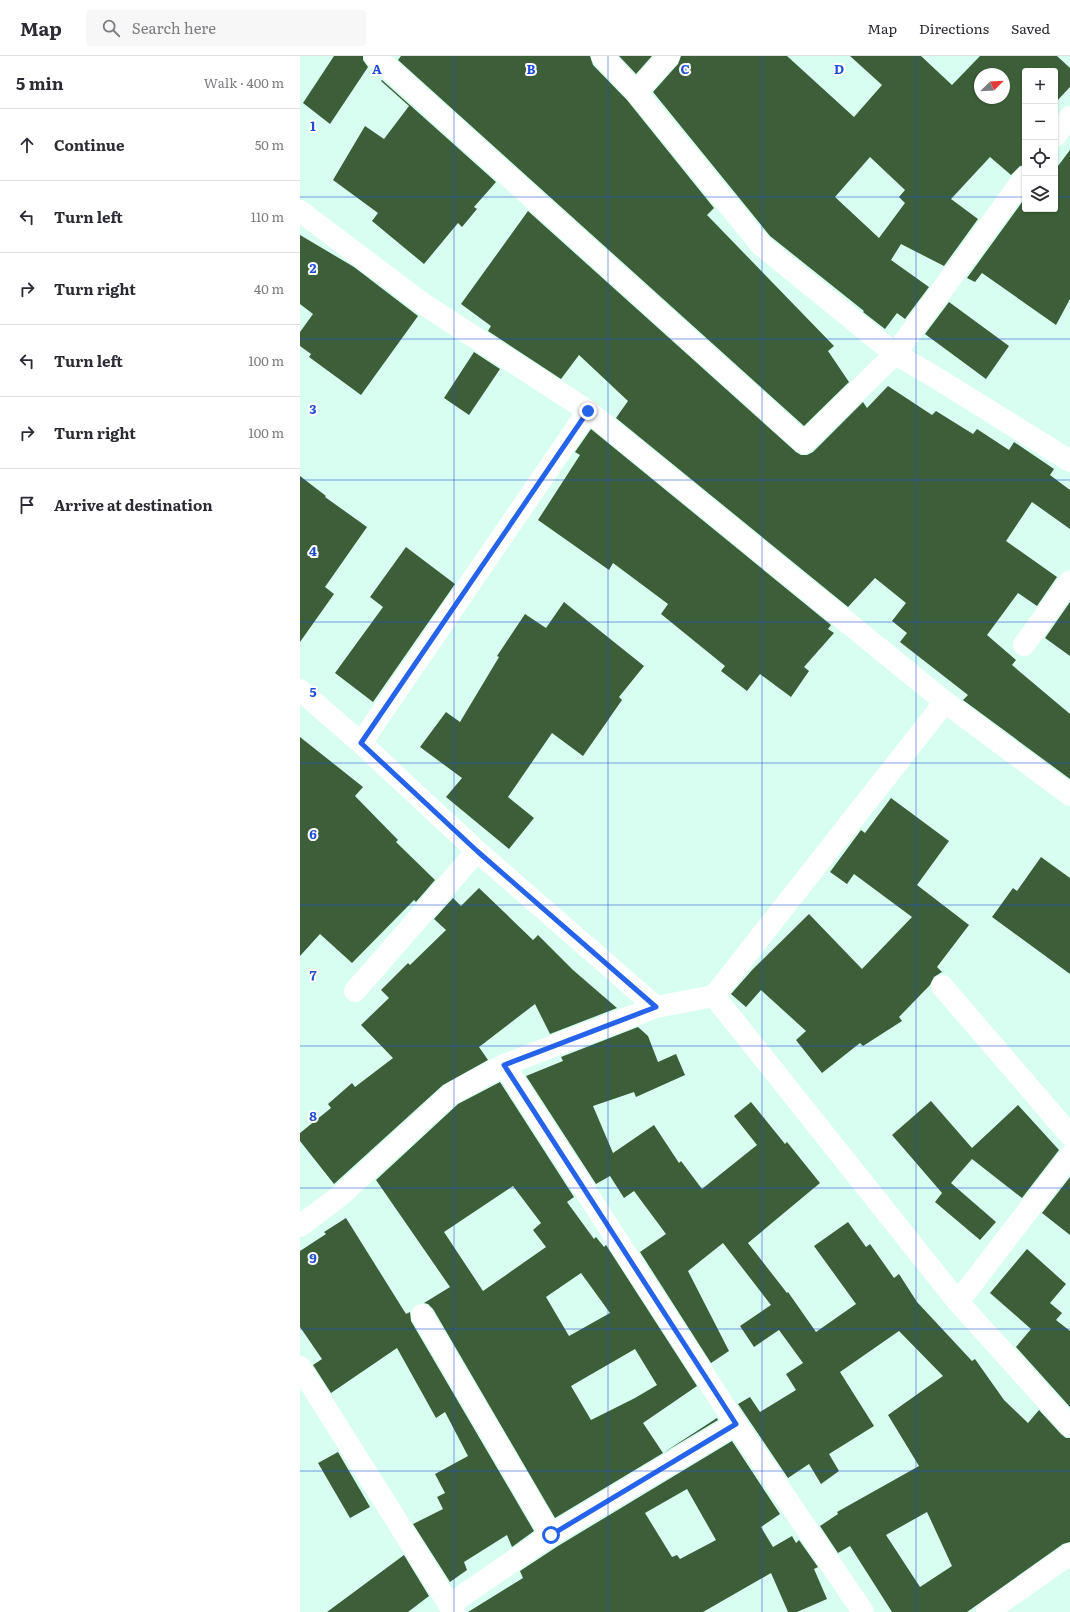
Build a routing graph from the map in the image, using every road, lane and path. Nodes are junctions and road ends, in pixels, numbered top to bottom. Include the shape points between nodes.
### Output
1 (375, 56) edge
2 (602, 56) edge
3 (669, 56) edge
4 (636, 92) junction
5 (1070, 117) edge
6 (1058, 132) edge
7 (1022, 181) edge
8 (300, 211) edge
9 (895, 354) junction
10 (588, 411) junction
11 (1070, 461) edge
12 (1070, 581) edge
13 (1024, 645) dead end
14 (300, 690) edge
15 (945, 702) junction
16 (361, 743) junction
17 (1070, 795) edge
18 (477, 851) junction
19 (942, 986) dead end
20 (355, 991) dead end
21 (714, 996) junction
22 (656, 1007) junction
23 (504, 1065) junction
24 (1070, 1135) edge
25 (1070, 1156) edge
26 (300, 1226) edge
27 (958, 1302) junction
28 (422, 1315) dead end
29 (300, 1367) edge
30 (736, 1424) junction
31 (1070, 1426) edge
32 (551, 1535) junction
33 (1070, 1554) edge
34 (451, 1608) edge
35 (863, 1612) edge
36 (987, 1612) edge

1 - 9 street via 804,443
2 - 4 street
3 - 4 street
4 - 9 street via 761,245
5 - 6 street
7 - 9 street
8 - 10 street via 422,303
9 - 11 street
10 - 15 street
10 - 16 street
12 - 13 street
14 - 16 street
15 - 17 street
15 - 21 street
16 - 18 street
18 - 20 street
18 - 22 street
19 - 24 street
21 - 22 street
21 - 27 street
22 - 23 street
23 - 26 street via 451,1094 341,1195
23 - 30 street
25 - 27 street
27 - 31 street
28 - 32 street
29 - 34 street
30 - 32 street
30 - 35 street
32 - 34 street
33 - 36 street

